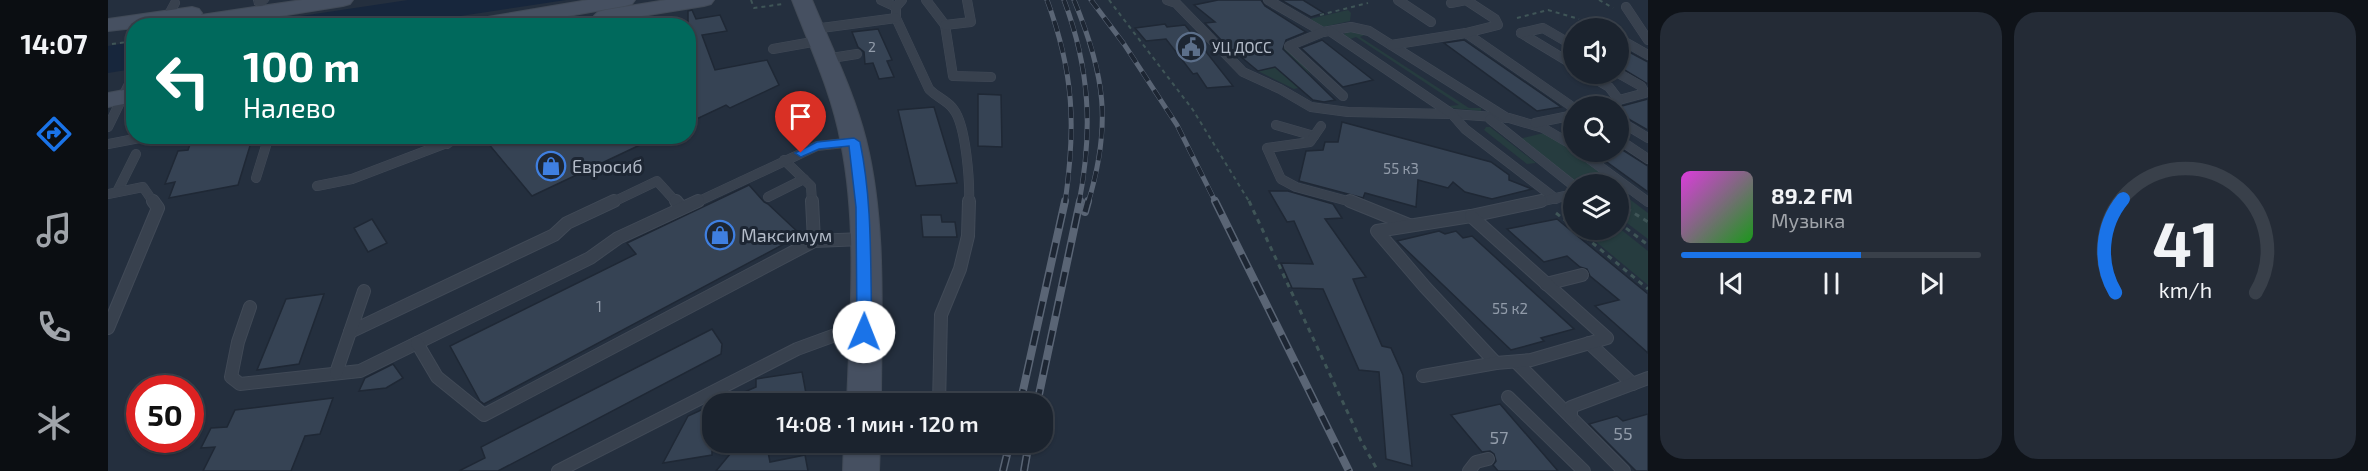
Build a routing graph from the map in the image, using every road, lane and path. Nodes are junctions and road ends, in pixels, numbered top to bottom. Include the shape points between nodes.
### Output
1 (343, 0) edge
2 (625, 0) edge
3 (704, 0) edge
4 (751, 0) edge
5 (881, 0) edge
6 (926, 0) edge
7 (967, 0) edge
8 (1109, 0) edge
9 (1168, 0) edge
10 (1268, 0) edge
11 (1398, 0) edge
12 (266, 1) edge
13 (793, 2) edge
14 (1368, 3) dead end
15 (1451, 3) dead end
16 (1626, 7) dead end
17 (898, 8) edge
18 (172, 15) edge
19 (518, 18) edge
20 (597, 18) edge
21 (1300, 20) junction
22 (1431, 22) dead end
23 (945, 25) junction
24 (126, 30) edge
25 (1326, 32) junction
26 (126, 33) edge
27 (1466, 33) junction
28 (109, 35) edge
29 (126, 39) edge
30 (1563, 40) edge
31 (1648, 40) edge
32 (819, 43) junction
33 (1629, 44) edge
34 (1391, 45) junction
35 (773, 49) dead end
36 (857, 54) dead end
37 (1648, 55) edge
38 (1563, 58) edge
39 (991, 77) dead end
40 (1629, 79) edge
41 (1604, 84) edge
42 (123, 90) edge
43 (1647, 93) edge
44 (1343, 96) dead end
45 (1616, 96) edge
46 (1629, 98) edge
47 (1563, 100) edge
48 (1452, 114) junction
49 (1563, 117) edge
50 (1507, 118) junction
51 (1490, 119) junction
52 (1535, 123) junction
53 (1276, 125) dead end
54 (1321, 126) dead end
55 (108, 127) edge
56 (1629, 127) edge
57 (1314, 136) junction
58 (1563, 138) edge
59 (1648, 138) edge
60 (126, 141) edge
61 (854, 142) junction
62 (108, 144) edge
63 (267, 144) edge
64 (447, 144) edge
65 (1629, 146) edge
66 (136, 154) dead end
67 (1648, 159) edge
68 (784, 160) junction
69 (1593, 162) edge
70 (1608, 174) edge
71 (1563, 177) edge
72 (256, 178) dead end
73 (804, 179) junction
74 (317, 186) dead end
75 (1629, 190) edge
76 (113, 193) edge
77 (768, 196) dead end
78 (1563, 197) edge
79 (1556, 199) junction
80 (1543, 201) junction
81 (1648, 202) edge
82 (681, 207) junction
83 (1629, 210) edge
84 (1471, 216) junction
85 (1563, 218) edge
86 (1648, 222) edge
87 (1410, 225) junction
88 (1629, 230) edge
89 (863, 239) junction
90 (1589, 240) edge
91 (813, 241) junction
92 (1648, 245) edge
93 (1582, 275) dead end
94 (1546, 284) junction
95 (1648, 289) edge
96 (364, 291) dead end
97 (250, 307) dead end
98 (108, 328) edge
99 (350, 332) junction
100 (864, 332) junction
101 (417, 343) junction
102 (1589, 343) junction
103 (1496, 363) junction
104 (1517, 363) junction
105 (336, 374) junction
106 (1423, 376) dead end
107 (1648, 378) edge
108 (1633, 384) junction
109 (864, 393) edge
110 (939, 393) edge
111 (1508, 397) dead end
112 (1571, 417) junction
113 (862, 453) edge
114 (1488, 459) dead end
115 (558, 471) edge
116 (861, 471) edge
117 (1378, 471) edge
118 (1469, 471) edge
119 (1584, 471) edge
120 (1624, 471) edge

1 - 18 main road
2 - 19 main road
3 - 20 main road
4 - 13 path via 754,8
5 - 17 lane
6 - 23 lane
7 - 23 lane via 971,22
8 - 117 path via 1193,110 1249,201
9 - 48 lane via 1176,3 1243,72 1311,107
10 - 21 lane
11 - 22 lane
12 - 18 main road
13 - 32 main road
14 - 21 path
15 - 27 lane via 1466,0 1497,22 1494,27
16 - 31 lane
17 - 32 lane
17 - 110 lane via 929,89 957,114 968,161 971,213 960,269 941,315
21 - 25 lane
23 - 39 lane via 953,76
24 - 28 main road
25 - 34 lane via 1357,27
25 - 44 lane via 1289,46
25 - 48 lane
26 - 28 main road
27 - 34 lane
27 - 47 lane
28 - 29 path
30 - 38 lane via 1543,28 1521,33
32 - 35 lane
32 - 36 lane
32 - 61 main road
33 - 37 lane
34 - 50 lane
40 - 43 lane
41 - 45 lane
42 - 55 lane
43 - 46 lane
48 - 51 lane
48 - 79 lane
49 - 52 lane
50 - 51 lane
50 - 52 lane
51 - 71 lane
52 - 58 lane
53 - 57 lane
54 - 57 lane
56 - 59 lane
57 - 87 lane via 1310,142 1267,148 1281,179
60 - 62 lane
61 - 68 lane via 817,146
61 - 89 main road
63 - 72 lane
64 - 74 lane via 352,179
65 - 67 lane
66 - 76 lane
68 - 73 lane
68 - 82 lane
69 - 70 lane
73 - 77 lane
73 - 91 lane via 811,186
75 - 81 lane
76 - 98 lane via 143,187 158,208
78 - 79 lane
79 - 80 lane
80 - 84 lane
80 - 85 path
82 - 99 lane via 657,181
82 - 101 lane via 618,238 590,258
83 - 86 path
84 - 87 lane
84 - 94 lane
87 - 103 lane via 1377,231
88 - 92 path
89 - 91 lane
89 - 100 main road
90 - 95 path
91 - 101 lane via 484,415 437,377
93 - 94 lane
94 - 102 lane via 1607,338
96 - 99 lane
97 - 105 lane via 231,377 240,384
99 - 105 lane
100 - 109 main road
100 - 115 lane via 838,334 797,349
101 - 105 lane via 360,371
102 - 104 lane
102 - 108 lane
103 - 104 lane
103 - 106 lane
104 - 112 lane
107 - 108 lane
108 - 112 lane via 1571,407
111 - 119 lane
112 - 120 lane
113 - 116 main road
114 - 118 lane via 1476,462

